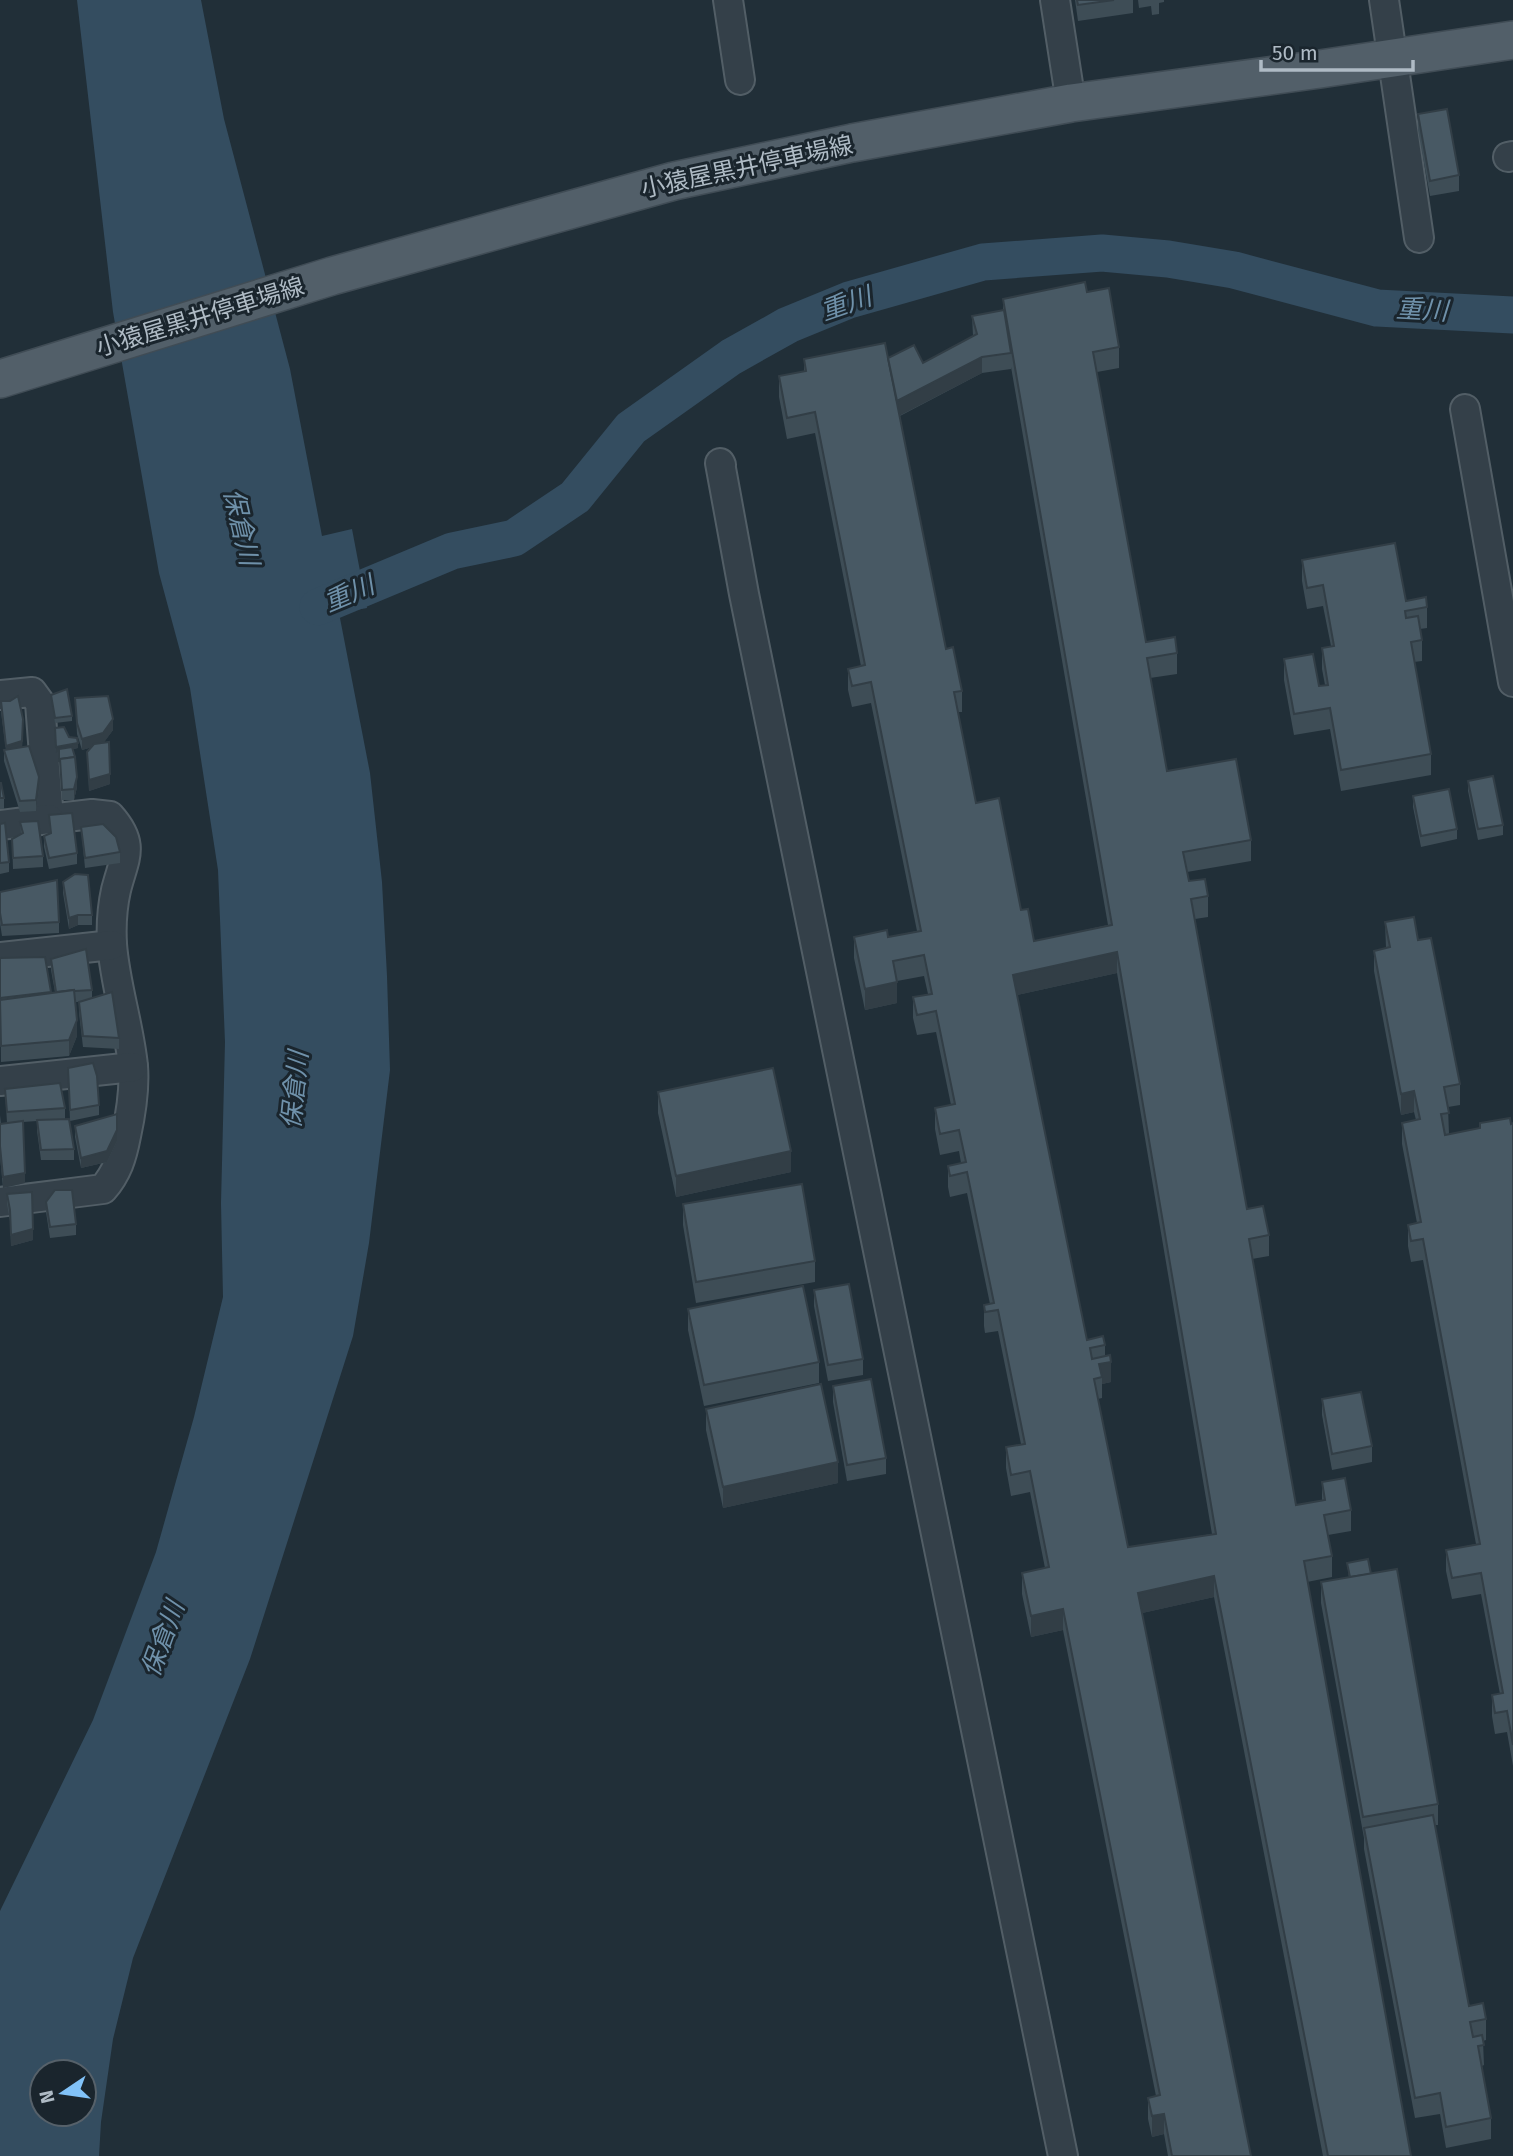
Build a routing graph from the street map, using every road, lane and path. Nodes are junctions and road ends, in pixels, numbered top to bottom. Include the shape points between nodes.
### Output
1 (728, 0) edge
2 (1055, 0) edge
3 (1384, 0) edge
4 (1513, 40) edge
5 (1392, 58) junction
6 (740, 80) dead end
7 (1071, 103) junction
8 (1419, 237) dead end
9 (1, 378) edge
10 (1465, 410) dead end
11 (721, 465) dead end
12 (1513, 682) edge
13 (0, 695) edge
14 (49, 820) junction
15 (0, 825) edge
16 (112, 945) junction
17 (0, 957) edge
18 (133, 1067) junction
19 (0, 1081) edge
20 (0, 1202) edge
21 (1063, 2156) edge

1 - 6 street
2 - 7 street
3 - 5 street
4 - 5 main road, 小猿屋黒井停車場線
5 - 7 main road, 小猿屋黒井停車場線
5 - 8 street
7 - 9 main road, 小猿屋黒井停車場線 via 674,181 332,276
10 - 12 street
11 - 21 street
13 - 14 street via 32,692 40,703
14 - 15 street
14 - 16 street via 92,814 110,816 121,828 126,846 112,909
16 - 17 street
16 - 18 street
18 - 19 street
18 - 20 street via 133,1103 122,1156 114,1177 103,1189

